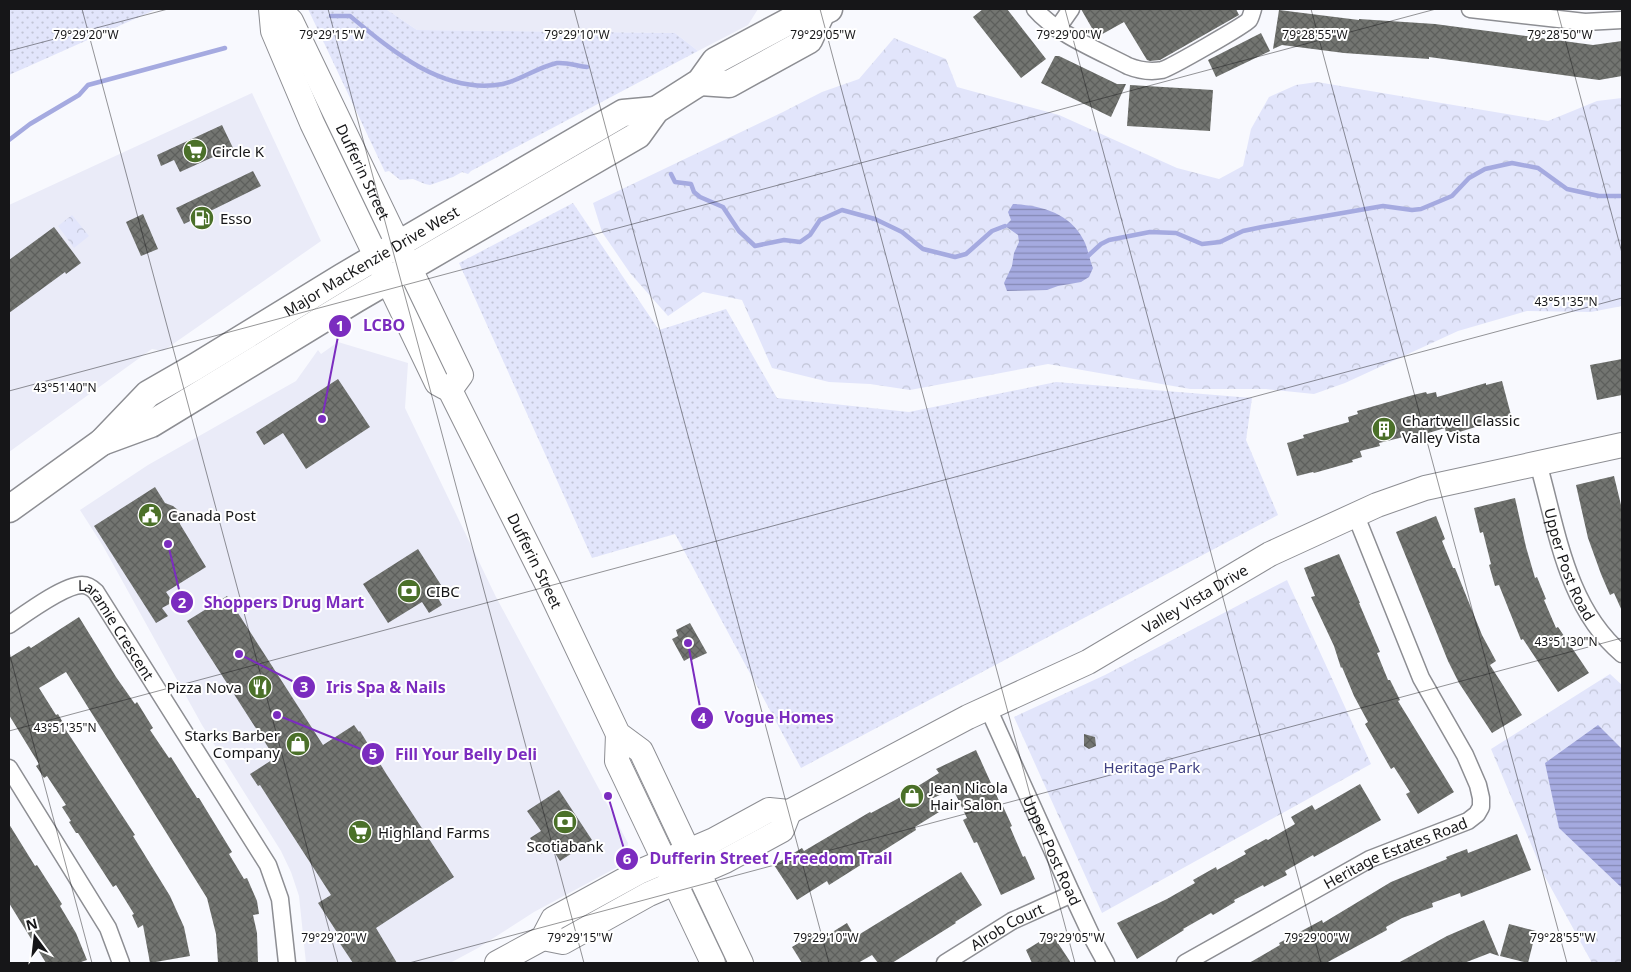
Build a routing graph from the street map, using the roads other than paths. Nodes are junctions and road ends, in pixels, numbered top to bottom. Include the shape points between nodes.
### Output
1 (271, 9) edge
2 (279, 9) edge
3 (1035, 9) edge
4 (1070, 9) edge
5 (1253, 9) edge
6 (1470, 9) edge
7 (825, 10) edge
8 (1622, 20) edge
9 (1057, 29) junction
10 (656, 110) junction
11 (399, 244) junction
12 (376, 257) junction
13 (410, 268) junction
14 (388, 280) junction
15 (450, 390) junction
16 (102, 442) junction
17 (1622, 445) edge
18 (1538, 463) junction
19 (9, 509) edge
20 (1356, 516) junction
21 (9, 625) edge
22 (1622, 654) edge
23 (988, 708) junction
24 (618, 734) junction
25 (9, 768) edge
26 (789, 812) junction
27 (688, 851) junction
28 (664, 861) junction
29 (698, 873) junction
30 (675, 883) junction
31 (1072, 894) junction
32 (543, 938) junction
33 (121, 963) edge
34 (288, 963) edge
35 (497, 963) edge
36 (713, 963) edge
37 (741, 963) edge
38 (945, 963) edge
39 (1106, 963) edge
40 (1185, 963) edge

1 - 12 main road, Dufferin Street via 273,31 312,123
2 - 11 main road, Dufferin Street via 291,21
3 - 9 street
4 - 9 street
5 - 9 street via 1249,20 1200,51 1157,71 1128,66
6 - 8 street via 1585,22
7 - 10 main road, Major MacKenzie Drive West via 799,16 715,61 700,82
10 - 11 main road, Major MacKenzie Drive West via 623,113
10 - 13 main road, Major MacKenzie Drive West via 638,135
11 - 12 main road, Major MacKenzie Drive West
11 - 13 main road, Dufferin Street
12 - 14 main road, Dufferin Street
12 - 16 main road, Major MacKenzie Drive West via 148,394
13 - 14 main road, Major MacKenzie Drive West
13 - 15 main road, Dufferin Street via 461,375
14 - 15 main road, Dufferin Street via 437,383
14 - 16 main road, Major MacKenzie Drive West via 151,424
15 - 24 main road, Dufferin Street
16 - 19 main road, Major MacKenzie Drive West
17 - 18 main road, Valley Vista Drive
18 - 20 main road, Valley Vista Drive via 1425,488
18 - 22 street, Upper Post Road via 1560,548 1580,599 1595,627
20 - 23 main road, Valley Vista Drive via 1270,554 1088,662
20 - 40 street, Heritage Estates Road via 1424,685 1472,768 1481,807 1468,821 1370,859
21 - 34 street, Laramie Crescent via 63,590 74,586 92,587 268,865 280,899
23 - 26 main road, Valley Vista Drive
23 - 31 street, Upper Post Road
24 - 27 main road, Dufferin Street via 640,751
24 - 28 main road, Dufferin Street via 617,761
25 - 33 street via 113,937
26 - 27 main road, Valley Vista Drive via 769,810
26 - 29 main road via 782,830
27 - 28 main road, Valley Vista Drive
27 - 29 main road, Dufferin Street
28 - 30 main road, Dufferin Street
28 - 32 main road, Valley Vista Drive via 553,919
29 - 30 main road
29 - 37 main road, Dufferin Street
30 - 32 main road via 563,942
30 - 36 main road, Dufferin Street
31 - 38 street, Alrob Court via 1012,921
31 - 39 street, Upper Post Road
32 - 35 main road

